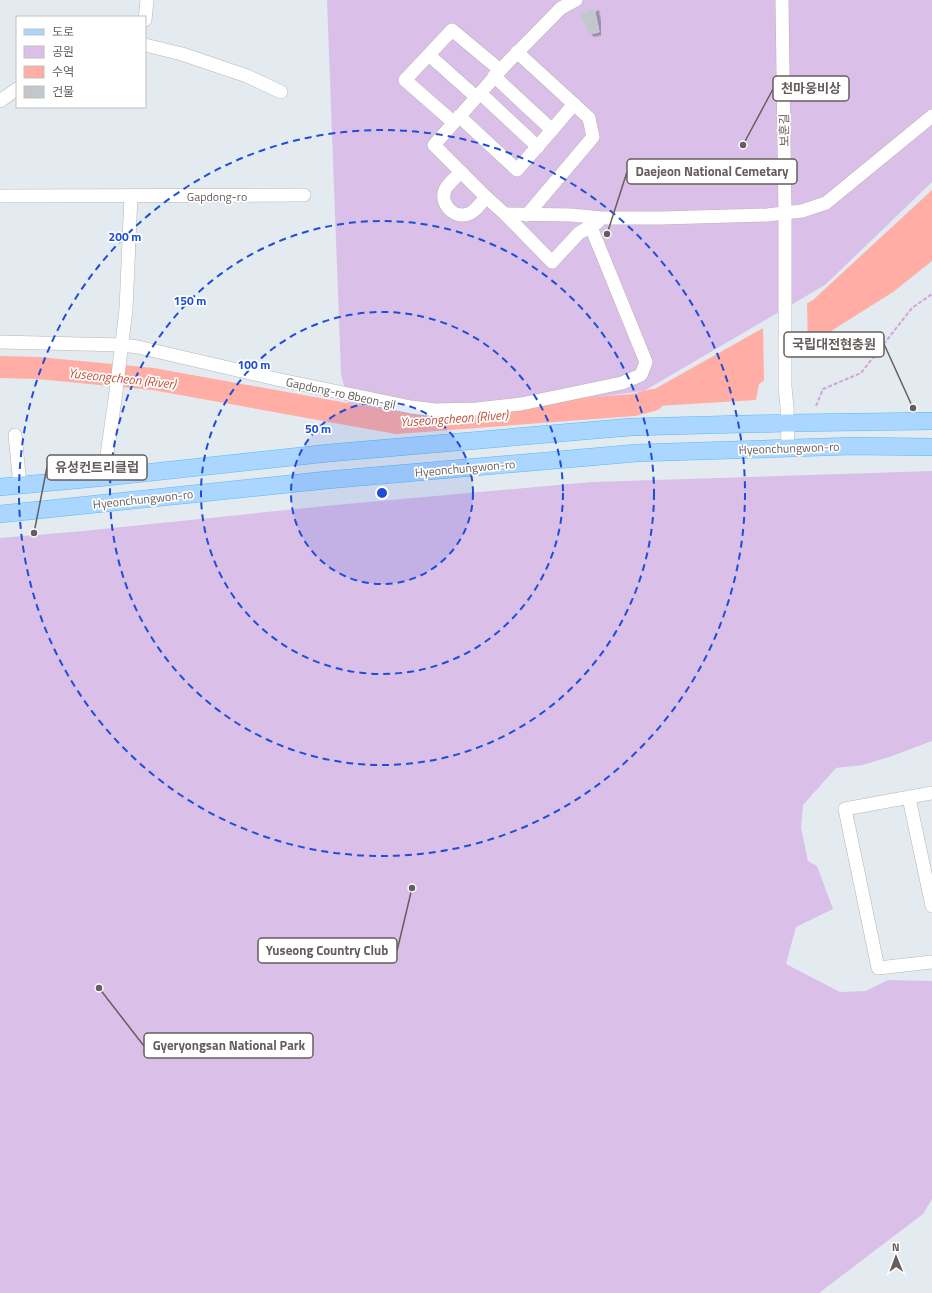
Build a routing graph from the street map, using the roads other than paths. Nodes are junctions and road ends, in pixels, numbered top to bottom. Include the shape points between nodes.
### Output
1 (147, 0) edge
2 (576, 0) edge
3 (782, 0) edge
4 (145, 16) edge
5 (146, 45) edge
6 (517, 52) junction
7 (428, 56) junction
8 (497, 73) junction
9 (16, 90) edge
10 (281, 92) dead end
11 (478, 95) junction
12 (0, 101) edge
13 (574, 104) junction
14 (932, 116) edge
15 (456, 119) junction
16 (552, 130) junction
17 (538, 147) junction
18 (460, 172) junction
19 (304, 195) dead end
20 (0, 196) edge
21 (131, 196) junction
22 (486, 198) junction
23 (505, 214) junction
24 (785, 214) junction
25 (527, 215) junction
26 (602, 218) junction
27 (591, 227) junction
28 (0, 342) edge
29 (122, 348) junction
30 (932, 421) edge
31 (788, 423) junction
32 (15, 435) dead end
33 (932, 447) edge
34 (788, 448) junction
35 (107, 477) junction
36 (20, 485) junction
37 (0, 486) edge
38 (0, 514) edge
39 (932, 793) edge
40 (909, 798) junction
41 (932, 906) edge
42 (932, 962) edge

1 - 4 street
2 - 6 street via 561,8
3 - 24 street, 보훈길
5 - 10 street via 182,54 247,76
6 - 8 street
6 - 13 street
7 - 8 street via 452,30
7 - 11 street
7 - 15 street via 406,80
8 - 11 street
8 - 16 street
9 - 12 street
11 - 15 street
11 - 17 street
13 - 16 street
13 - 25 street via 589,118 593,137
14 - 24 street via 826,203
15 - 17 street via 518,170
15 - 18 street via 434,145
16 - 17 street
18 - 22 street
18 - 22 street via 444,193 446,205 450,210 455,214 467,214 473,212
19 - 21 street, Gapdong-ro
20 - 21 street, Gapdong-ro
21 - 29 street
22 - 23 street
23 - 25 street
23 - 27 street via 552,262 578,233
24 - 26 street
24 - 31 street, 보훈길 via 785,387
25 - 26 street
26 - 27 street
27 - 29 street, Gapdong-ro 8beon-gil via 646,362 641,375 622,383 521,404 435,410 276,379 138,347
28 - 29 street, Gapdong-ro 8beon-gil
29 - 35 street via 106,462
30 - 31 main road, Hyeonchungwon-ro
31 - 34 street, 보훈길
31 - 35 main road, Hyeonchungwon-ro via 631,427 329,453
32 - 36 street
33 - 34 main road, Hyeonchungwon-ro
34 - 38 main road, Hyeonchungwon-ro via 637,453 327,480
35 - 36 main road, Hyeonchungwon-ro
36 - 37 main road, Hyeonchungwon-ro
39 - 40 street
40 - 41 street
40 - 42 street via 845,809 878,968

